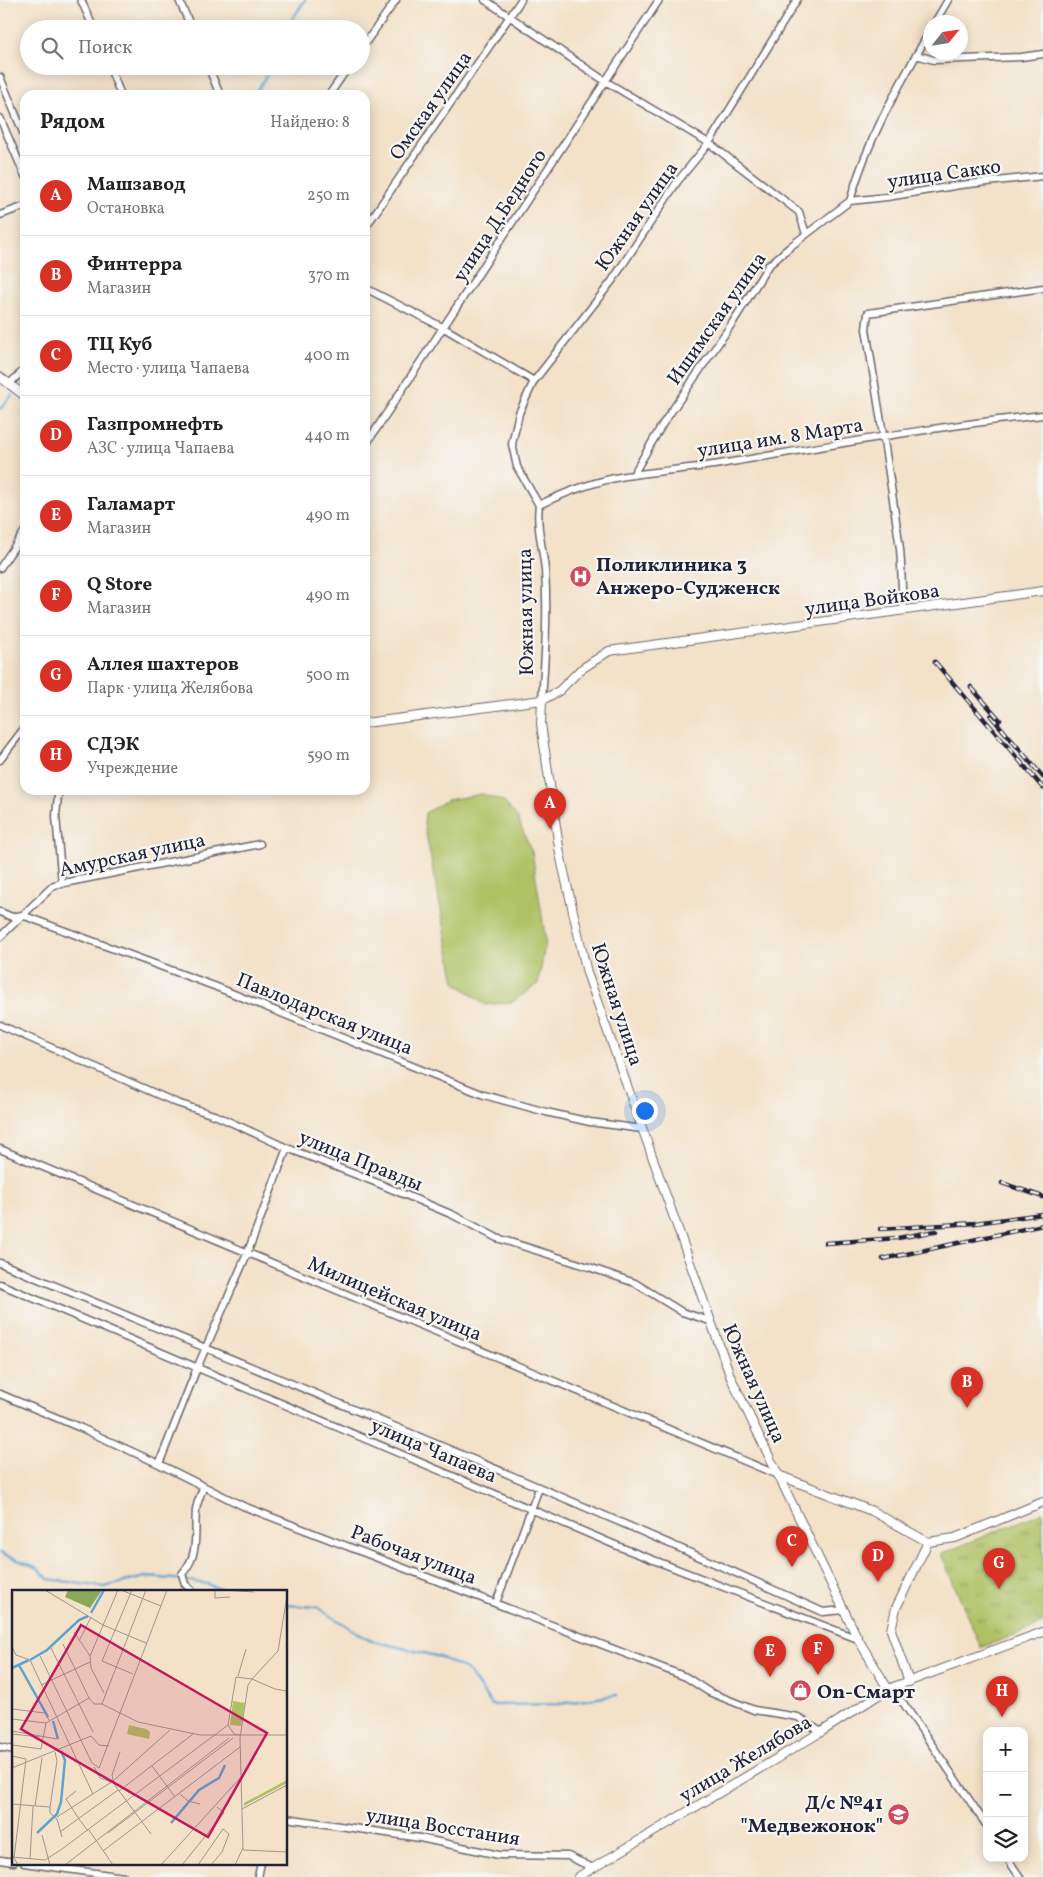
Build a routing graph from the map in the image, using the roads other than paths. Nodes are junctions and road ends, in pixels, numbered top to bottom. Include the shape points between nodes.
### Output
1 (82, 0) edge
2 (179, 0) edge
3 (396, 0) edge
4 (485, 0) edge
5 (522, 0) edge
6 (659, 0) edge
7 (797, 0) edge
8 (948, 0) edge
9 (939, 15) edge
10 (510, 17) junction
11 (90, 20) edge
12 (188, 20) edge
13 (370, 36) edge
14 (923, 44) edge
15 (1043, 54) edge
16 (916, 56) junction
17 (113, 75) edge
18 (212, 75) edge
19 (343, 75) edge
20 (0, 77) edge
21 (605, 81) junction
22 (120, 90) edge
23 (218, 90) edge
24 (332, 90) edge
25 (0, 118) edge
26 (20, 124) edge
27 (709, 143) junction
28 (20, 164) edge
29 (1043, 176) edge
30 (850, 201) junction
31 (20, 208) edge
32 (0, 215) edge
33 (370, 221) edge
34 (806, 234) junction
35 (1043, 288) edge
36 (370, 291) edge
37 (444, 328) junction
38 (20, 374) edge
39 (0, 377) edge
40 (534, 381) junction
41 (9, 384) junction
42 (20, 392) edge
43 (1043, 414) edge
44 (883, 437) junction
45 (370, 439) edge
46 (632, 475) junction
47 (539, 505) junction
48 (20, 538) edge
49 (0, 568) edge
50 (1043, 591) edge
51 (904, 610) junction
52 (542, 700) junction
53 (370, 722) edge
54 (20, 734) edge
55 (0, 760) edge
56 (58, 795) edge
57 (260, 844) dead end
58 (62, 884) junction
59 (0, 912) edge
60 (22, 915) junction
61 (0, 937) edge
62 (0, 1024) edge
63 (642, 1129) junction
64 (288, 1148) junction
65 (0, 1149) edge
66 (248, 1254) junction
67 (0, 1263) edge
68 (0, 1284) edge
69 (710, 1321) junction
70 (206, 1348) junction
71 (197, 1368) junction
72 (0, 1394) edge
73 (159, 1464) junction
74 (778, 1475) junction
75 (203, 1487) junction
76 (539, 1488) junction
77 (1043, 1502) edge
78 (531, 1510) junction
79 (928, 1542) junction
80 (191, 1590) edge
81 (496, 1604) junction
82 (844, 1610) junction
83 (1043, 1632) edge
84 (858, 1639) junction
85 (909, 1682) junction
86 (888, 1689) junction
87 (821, 1732) junction
88 (288, 1818) edge
89 (983, 1820) edge
90 (1011, 1862) edge
91 (31, 1864) edge
92 (261, 1864) edge
93 (593, 1868) junction
94 (124, 1877) edge
95 (258, 1877) edge
96 (578, 1877) edge
97 (1020, 1877) edge

1 - 11 street
2 - 12 street
3 - 13 street
4 - 10 street
5 - 10 street, Омская улица
6 - 21 street, улица Д.Бедного
7 - 27 street, Южная улица
8 - 9 street
10 - 21 street
10 - 33 street, Омская улица
14 - 16 street
15 - 16 street via 934,60
16 - 30 street via 858,172
17 - 22 street
18 - 23 street
19 - 24 street
20 - 26 street
21 - 27 street
21 - 37 street, улица Д.Бедного
25 - 28 street
27 - 34 street via 799,212
27 - 40 street, Южная улица via 677,182 612,281
29 - 30 street, улица Сакко
30 - 34 street, Ишимская улица
31 - 32 street
34 - 46 street, Ишимская улица via 768,266
35 - 44 street via 868,313 866,329
36 - 37 street
37 - 40 street
37 - 45 street, улица Д.Бедного
38 - 41 street
39 - 41 street
40 - 47 street, Южная улица via 519,413 512,444 517,467
41 - 42 street
43 - 44 street, улица им. 8 Марта
44 - 46 street, улица им. 8 Марта
44 - 51 street via 902,564
46 - 47 street, улица им. 8 Марта via 564,494
47 - 52 street, Южная улица via 537,519 545,570 546,608
48 - 49 street
50 - 51 street, улица Войкова
51 - 52 street, улица Войкова via 609,651 580,670 559,691
52 - 53 street
52 - 63 street, Южная улица via 541,724 560,854 587,972
54 - 55 street
56 - 58 street via 56,816
57 - 58 street, Амурская улица
58 - 60 street, Амурская улица via 54,885
59 - 60 street, Павлодарская улица via 12,917
60 - 61 street, Амурская улица
60 - 63 street, Павлодарская улица via 214,986 484,1095 582,1120
62 - 64 street, улица Правды via 177,1103 217,1116
63 - 69 street, Южная улица
64 - 66 street
64 - 69 street, улица Правды via 453,1215 497,1238 635,1283 682,1312
65 - 66 street, Милицейская улица
66 - 70 street
66 - 74 street, Милицейская улица
67 - 70 street, улица Чапаева
68 - 71 street, улица Чапаева
69 - 74 street, Южная улица via 731,1378
70 - 71 street
70 - 76 street, улица Чапаева
71 - 73 street
71 - 78 street, улица Чапаева
72 - 73 street, Рабочая улица
73 - 75 street, Рабочая улица
74 - 79 street via 872,1511
74 - 82 street, Южная улица
75 - 80 street via 196,1508 196,1539 190,1565 182,1574
75 - 81 street, Рабочая улица via 243,1506
76 - 78 street
76 - 82 street, улица Чапаева via 823,1612
77 - 79 street via 955,1538
78 - 81 street
78 - 84 street, улица Чапаева
79 - 85 street via 896,1608 891,1630
81 - 87 street, Рабочая улица via 686,1677 709,1692 754,1710 798,1717
82 - 84 street, Южная улица
83 - 85 street, улица Желябова
84 - 86 street, Южная улица
85 - 86 street, улица Желябова
86 - 87 street, улица Желябова
86 - 89 street via 904,1704
87 - 93 street, улица Желябова
88 - 93 street, улица Восстания via 420,1838 499,1855 568,1856
90 - 97 street
91 - 94 street
92 - 95 street
93 - 96 street, улица Желябова

